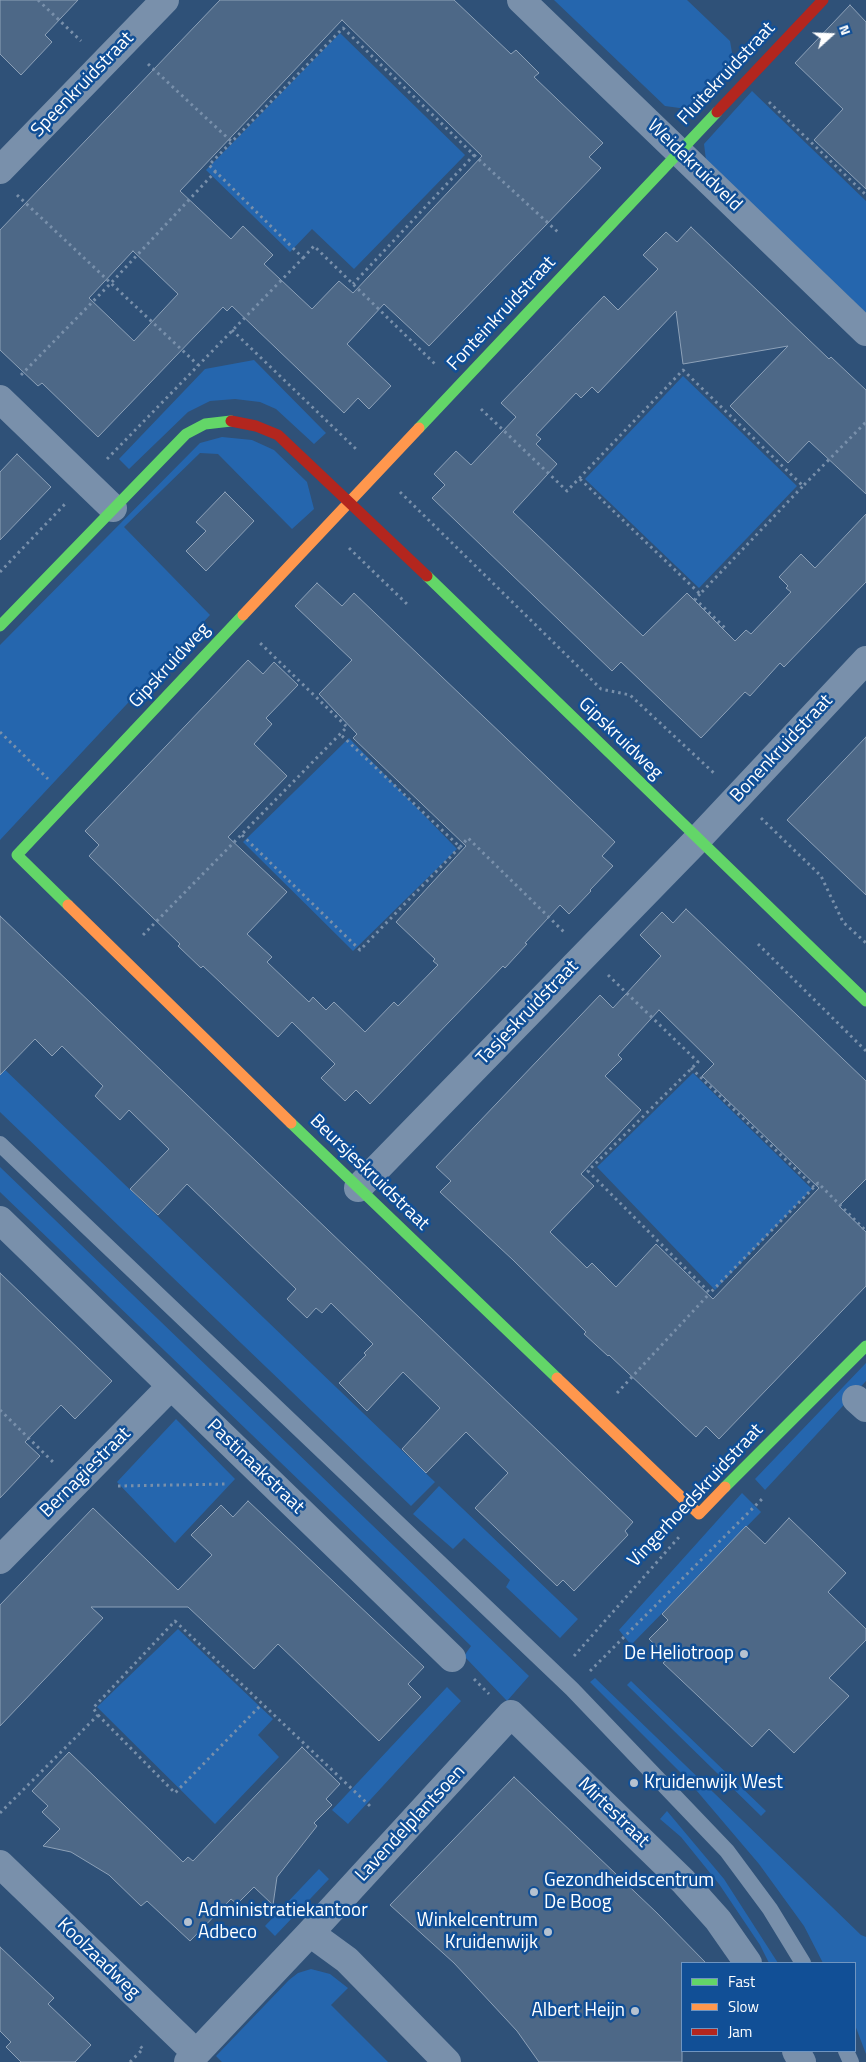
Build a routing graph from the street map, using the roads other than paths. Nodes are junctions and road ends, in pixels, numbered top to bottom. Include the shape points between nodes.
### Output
1 (165, 0) edge
2 (521, 0) edge
3 (823, 0) edge
4 (679, 151) junction
5 (7, 181) edge
6 (866, 332) edge
7 (7, 391) edge
8 (350, 501) junction
9 (113, 508) junction
10 (0, 626) edge
11 (866, 660) edge
12 (698, 839) junction
13 (17, 855) joint
14 (866, 1001) edge
15 (0, 1144) edge
16 (358, 1188) junction
17 (0, 1220) edge
18 (866, 1346) edge
19 (172, 1386) junction
20 (699, 1514) joint
21 (0, 1560) edge
22 (452, 1658) road end
23 (511, 1714) joint
24 (0, 1864) edge
25 (310, 1933) junction
26 (747, 1962) edge
27 (802, 1962) edge
28 (192, 2058) edge
29 (447, 2062) edge

1 - 5 street, Speenkruidstraat via 104,63
2 - 4 street, Weidekruidveld
3 - 4 street, Fluitekruidstraat
4 - 6 street, Weidekruidveld
4 - 8 street, Fonteinkruidstraat
7 - 9 street
8 - 9 street, Gipskruidweg via 278,435 232,421 205,424 186,434
8 - 12 street, Gipskruidweg
8 - 13 street, Gipskruidweg
9 - 10 street, Gipskruidweg
11 - 12 street, Bonenkruidstraat
12 - 14 street, Gipskruidweg
12 - 16 street, Tasjeskruidstraat
13 - 16 street, Beursjeskruidstraat
15 - 27 lane via 555,1671 726,1851 770,1909
16 - 20 street, Beursjeskruidstraat
17 - 19 street, Pastinaakstraat
18 - 20 street, Vingerhoedskruidstraat
19 - 21 street, Bernagiestraat
19 - 22 street, Pastinaakstraat
23 - 25 street, Lavendelplantsoen
23 - 26 street, Mirtestraat via 683,1881 718,1920
24 - 28 street, Koolzaadweg
25 - 28 street, Lavendelplantsoen
25 - 29 street via 346,1960

